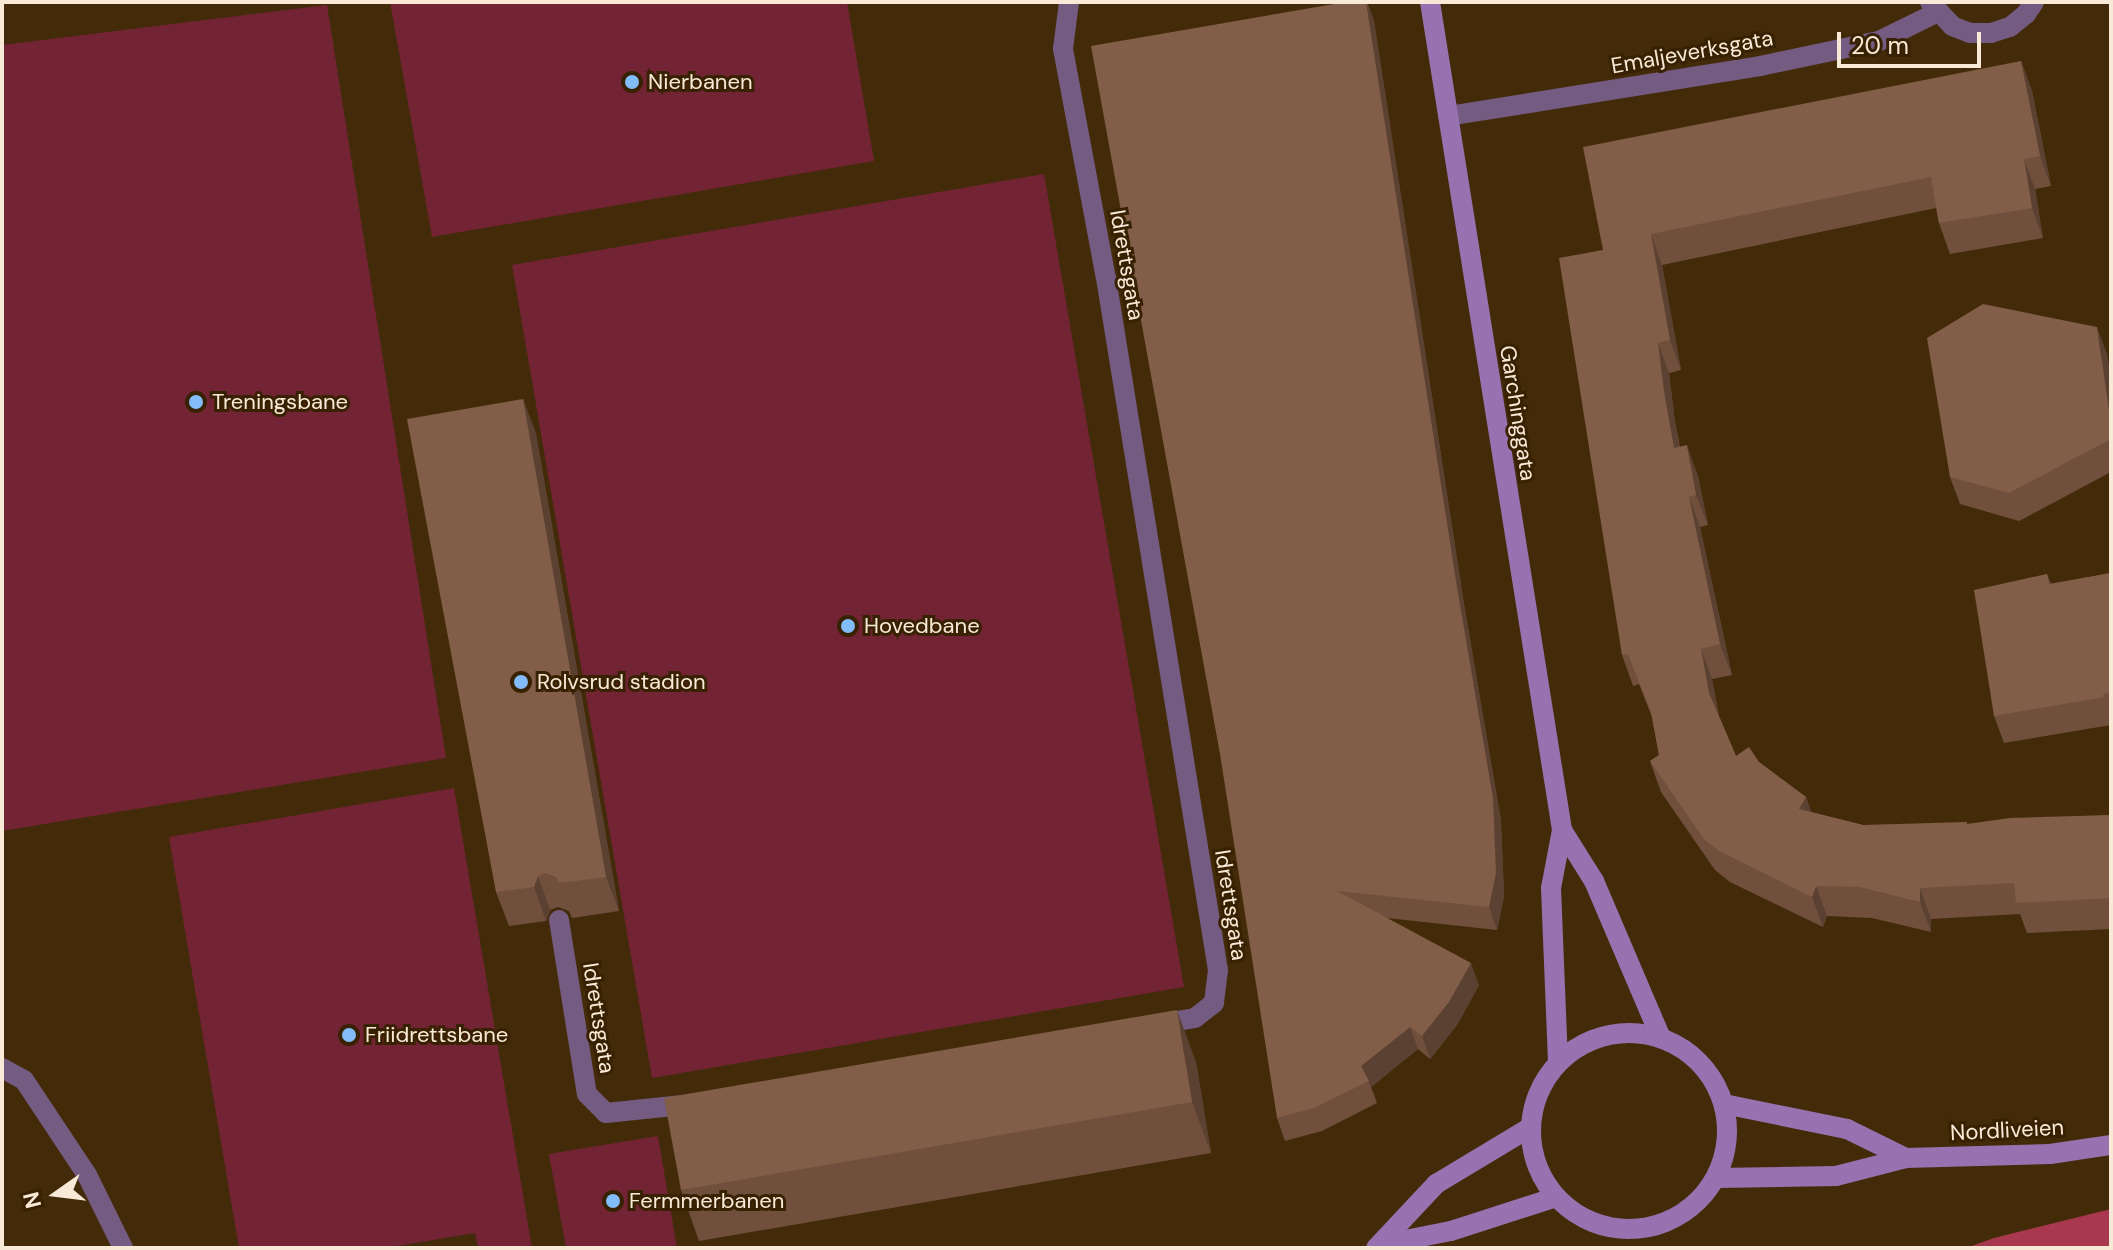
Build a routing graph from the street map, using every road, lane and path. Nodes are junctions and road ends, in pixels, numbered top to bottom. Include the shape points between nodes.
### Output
1 (1069, 2) edge
2 (1430, 2) edge
3 (2034, 2) edge
4 (1933, 8) edge
5 (1448, 116) junction
6 (1562, 830) junction
7 (559, 920) edge
8 (1132, 1028) edge
9 (1661, 1038) junction
10 (1558, 1063) junction
11 (2, 1068) edge
12 (713, 1101) edge
13 (1724, 1104) junction
14 (1531, 1127) junction
15 (2111, 1145) edge
16 (1906, 1158) junction
17 (1716, 1178) junction
18 (1556, 1197) junction
19 (1378, 1246) edge
20 (123, 1248) edge

1 - 8 street, Idrettsgata via 1063,49 1106,278 1218,970 1214,1003 1195,1018
2 - 5 main road, Garchinggata
3 - 4 street via 2010,27 1991,33 1952,26
4 - 5 street, Emaljeverksgata via 1879,41
5 - 6 main road, Garchinggata
6 - 9 main road, Garchinggata via 1594,881
6 - 10 main road, Garchinggata via 1551,888
7 - 12 street, Idrettsgata via 587,1094 606,1113
9 - 10 main road via 1608,1035 1578,1047
9 - 13 main road via 1699,1061
10 - 14 main road via 1538,1093
11 - 20 street via 24,1080 87,1175
13 - 16 main road, Nordliveien via 1847,1129
13 - 17 main road via 1727,1142
14 - 18 main road via 1536,1163
14 - 19 main road via 1436,1184
15 - 16 main road, Nordliveien via 2050,1154
16 - 17 main road, Nordliveien via 1836,1176
17 - 18 main road via 1687,1212 1641,1229 1593,1223
18 - 19 main road via 1451,1231

